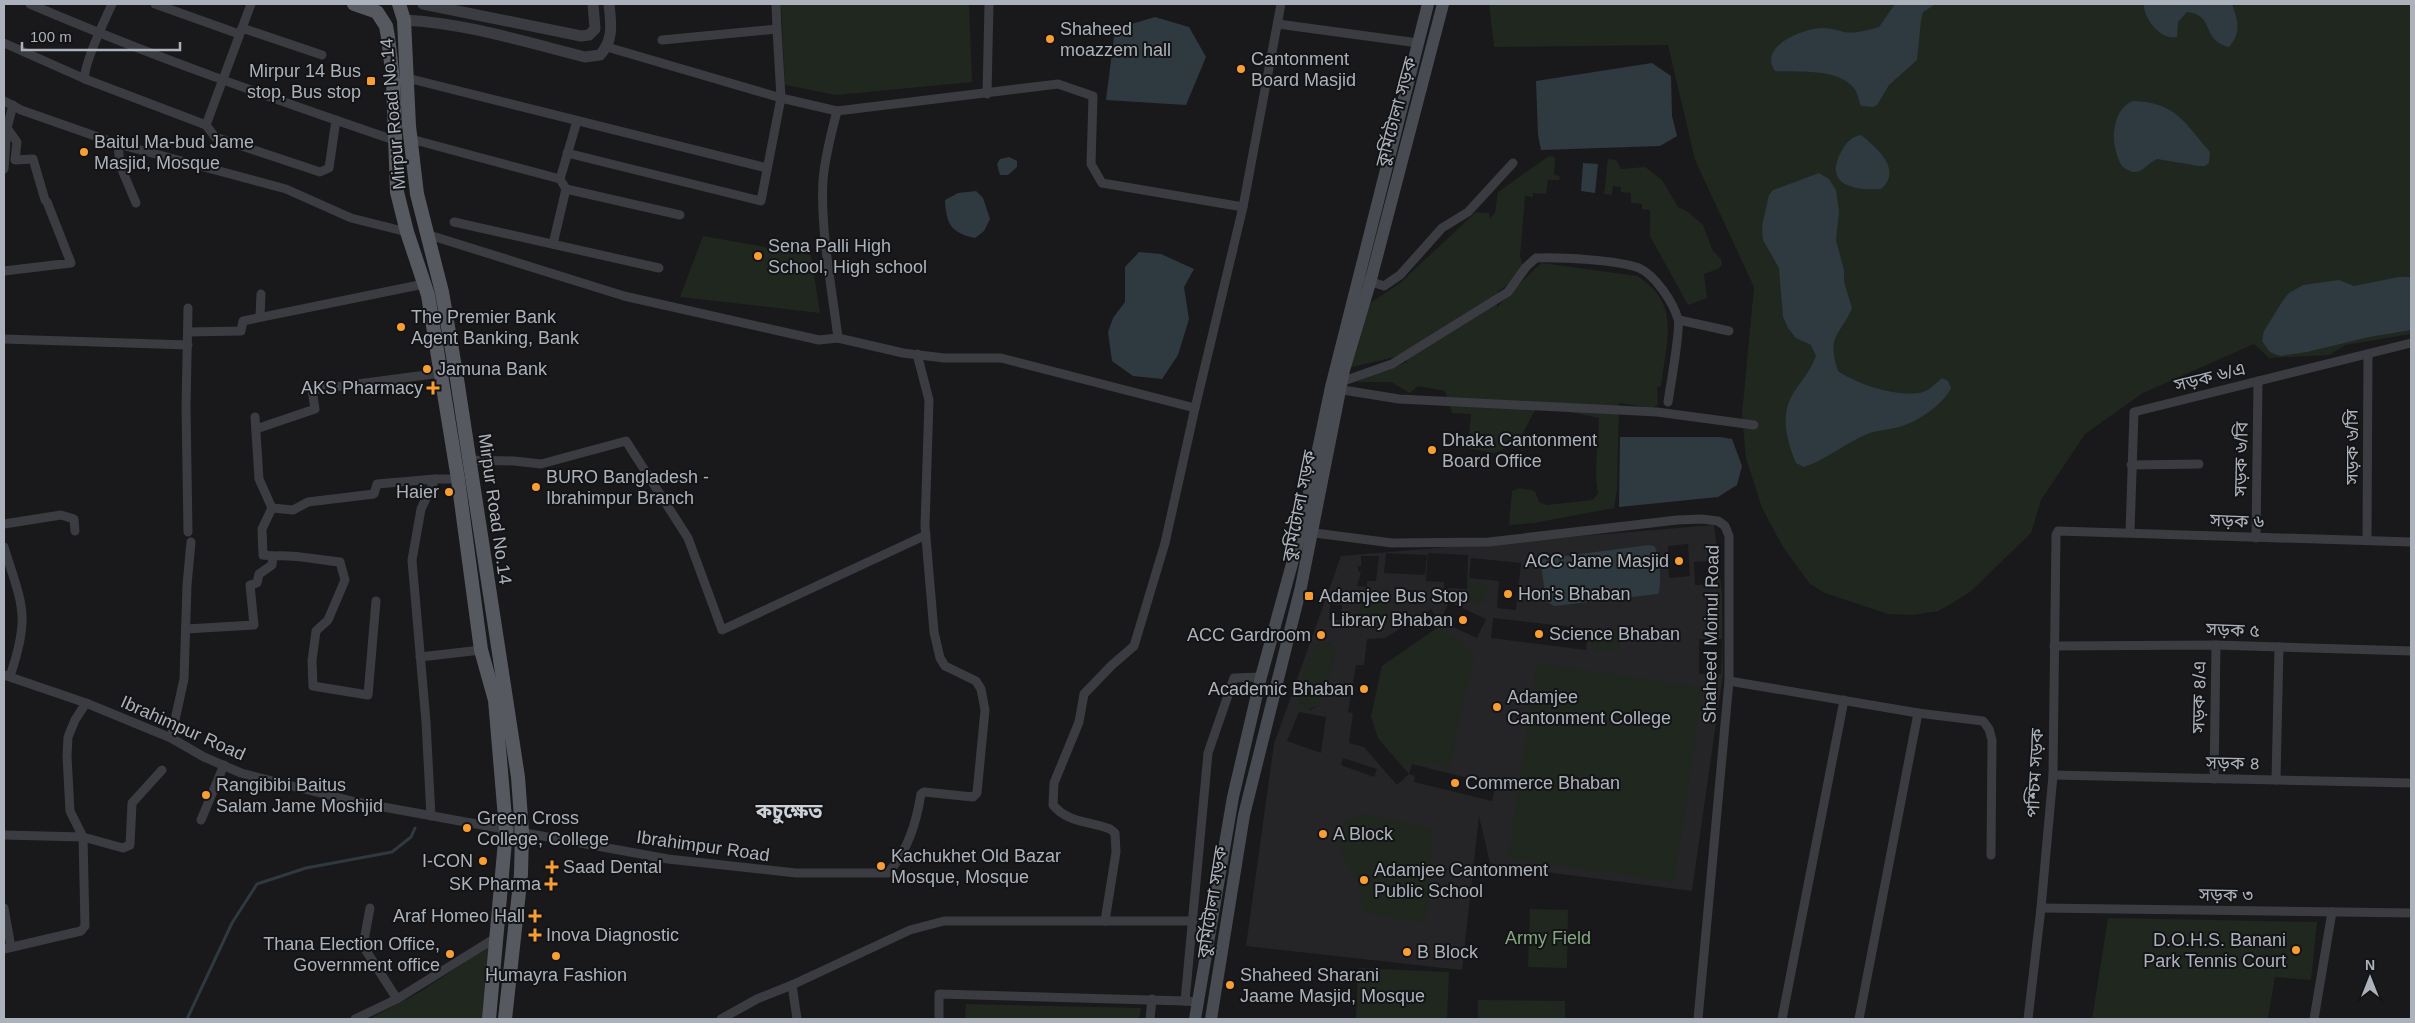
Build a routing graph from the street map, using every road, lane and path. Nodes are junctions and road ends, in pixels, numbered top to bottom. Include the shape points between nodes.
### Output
1 (30, 4) edge
2 (112, 4) edge
3 (155, 4) edge
4 (251, 4) edge
5 (354, 4) edge
6 (423, 4) edge
7 (593, 4) edge
8 (609, 4) edge
9 (776, 4) edge
10 (989, 4) edge
11 (1282, 4) edge
12 (1428, 4) edge
13 (1442, 4) edge
14 (402, 10) edge
15 (1278, 24) junction
16 (241, 31) junction
17 (100, 34) junction
18 (705, 36) junction
19 (662, 40) dead end
20 (4, 42) edge
21 (1418, 43) junction
22 (607, 47) junction
23 (322, 55) dead end
24 (407, 78) junction
25 (85, 79) junction
26 (222, 81) junction
27 (987, 94) junction
28 (782, 98) junction
29 (8, 103) edge
30 (837, 112) junction
31 (336, 120) junction
32 (577, 121) junction
33 (206, 124) junction
34 (7, 128) junction
35 (411, 139) junction
36 (394, 140) junction
37 (118, 144) junction
38 (568, 153) junction
39 (1513, 163) dead end
40 (767, 168) junction
41 (4, 169) edge
42 (560, 179) junction
43 (566, 189) junction
44 (136, 203) dead end
45 (1243, 207) junction
46 (680, 215) dead end
47 (454, 222) dead end
48 (407, 232) junction
49 (426, 234) junction
50 (553, 244) junction
51 (659, 268) dead end
52 (4, 270) edge
53 (1364, 279) junction
54 (424, 284) junction
55 (261, 294) dead end
56 (188, 308) dead end
57 (260, 317) junction
58 (1679, 320) junction
59 (1728, 331) dead end
60 (188, 332) junction
61 (838, 338) junction
62 (4, 339) edge
63 (2411, 343) edge
64 (188, 344) junction
65 (917, 354) junction
66 (2368, 354) junction
67 (441, 373) junction
68 (2258, 381) junction
69 (1338, 386) junction
70 (1668, 402) dead end
71 (1195, 408) junction
72 (255, 417) dead end
73 (1754, 425) dead end
74 (256, 429) junction
75 (468, 460) junction
76 (2199, 464) dead end
77 (2131, 465) junction
78 (435, 479) junction
79 (458, 479) junction
80 (272, 508) junction
81 (4, 524) edge
82 (2062, 529) joint
83 (75, 531) dead end
84 (1306, 531) junction
85 (188, 532) dead end
86 (2130, 532) junction
87 (926, 535) junction
88 (2256, 538) junction
89 (2367, 540) junction
90 (191, 542) dead end
91 (2411, 542) edge
92 (4, 547) edge
93 (273, 556) junction
94 (376, 601) dead end
95 (186, 629) junction
96 (2216, 645) junction
97 (2054, 646) junction
98 (2279, 647) junction
99 (481, 650) junction
100 (2411, 650) edge
101 (420, 656) junction
102 (7, 675) edge
103 (1260, 676) junction
104 (1729, 681) junction
105 (1844, 700) junction
106 (86, 703) junction
107 (1918, 713) junction
108 (171, 738) junction
109 (224, 765) junction
110 (162, 770) dead end
111 (2053, 776) junction
112 (2214, 780) junction
113 (2276, 780) junction
114 (2411, 783) edge
115 (431, 816) junction
116 (201, 820) dead end
117 (506, 830) junction
118 (522, 832) junction
119 (4, 835) edge
120 (83, 837) junction
121 (1991, 855) dead end
122 (4, 908) edge
123 (370, 908) dead end
124 (2041, 908) junction
125 (2332, 912) junction
126 (2411, 913) edge
127 (1105, 921) junction
128 (1193, 921) junction
129 (497, 938) junction
130 (8, 948) edge
131 (792, 985) junction
132 (397, 999) junction
133 (1152, 999) junction
134 (1191, 1001) junction
135 (355, 1019) edge
136 (489, 1019) edge
137 (506, 1019) edge
138 (721, 1019) edge
139 (797, 1019) edge
140 (939, 1019) edge
141 (1150, 1019) edge
142 (1195, 1019) edge
143 (1211, 1019) edge
144 (1698, 1019) edge
145 (1782, 1019) edge
146 (1859, 1019) edge
147 (2028, 1019) edge
148 (2314, 1019) edge

1 - 17 street
2 - 17 street
3 - 16 street
4 - 16 street
5 - 36 main road, Mirpur Road No.14 via 377,12 386,26 392,71
6 - 7 street via 581,36 589,35 595,29
8 - 22 street via 612,30
9 - 18 street via 777,29
10 - 27 street
11 - 15 street
12 - 21 main road, কুর্মিটোলা সড়ক
13 - 53 main road, কুর্মিটোলা সড়ক
14 - 22 street via 429,22 482,31 585,57 600,55
14 - 24 main road, Mirpur Road No.14
15 - 21 street
15 - 45 street
16 - 23 street
16 - 26 street
17 - 25 street via 86,62
17 - 26 street
18 - 19 street
18 - 28 street via 777,29
20 - 25 street
21 - 53 main road, কুর্মিটোলা সড়ক
22 - 28 street
24 - 32 street
24 - 35 main road, Mirpur Road No.14
25 - 33 street
26 - 31 street
26 - 33 street
27 - 30 street
27 - 45 street via 1058,84 1093,96 1091,164 1102,183
28 - 30 street
28 - 40 street
29 - 34 street
29 - 37 street
30 - 61 street via 823,182
31 - 33 street via 329,168 320,172 215,137
31 - 36 street
32 - 38 street
32 - 40 street
34 - 41 street
34 - 52 street via 17,142 15,160 33,159 45,200 71,263
35 - 42 street
35 - 49 main road, Mirpur Road No.14 via 417,194
36 - 48 main road, Mirpur Road No.14 via 397,192
37 - 44 street via 120,165
37 - 48 street via 286,189 351,218
38 - 40 street via 761,201
38 - 42 street
39 - 53 street via 1468,212 1442,228 1400,274 1384,286
42 - 43 street
43 - 46 street
43 - 50 street
45 - 71 street
47 - 50 street
48 - 54 main road, Mirpur Road No.14
49 - 61 street via 624,296 820,340
49 - 75 main road, Mirpur Road No.14 via 442,292
50 - 51 street
53 - 69 main road, কুর্মিটোলা সড়ক
54 - 57 street
54 - 67 main road, Mirpur Road No.14
55 - 57 street
56 - 60 street
57 - 60 street via 243,321 241,331
58 - 59 street
58 - 69 street via 1650,275 1639,268 1555,257 1536,258 1508,292 1392,364
58 - 70 street
60 - 64 street
61 - 65 street
62 - 64 street
63 - 66 street, সড়ক ৬/এ
64 - 85 street
65 - 71 street via 944,358 1000,358
65 - 87 street via 929,400
66 - 68 street, সড়ক ৬/এ
66 - 89 street, সড়ক ৬/সি
67 - 74 street via 312,390 315,409
67 - 79 main road, Mirpur Road No.14
68 - 77 street, সড়ক ৬/এ via 2134,412
68 - 88 street, সড়ক ৬/বি
69 - 73 street via 1399,398 1656,412
69 - 84 main road, কুর্মিটোলা সড়ক
71 - 127 street via 1165,543 1134,646 1084,694 1079,722 1054,783 1053,805 1060,814 1110,829 1115,834 1116,852
72 - 74 street
74 - 80 street via 259,479
75 - 87 street via 541,464 626,440 688,538 722,630
75 - 118 main road, Mirpur Road No.14 via 518,777
76 - 77 street
77 - 86 street, সড়ক ৬/এ
78 - 79 street
78 - 80 street via 377,484 374,494 308,502 293,510
78 - 101 street via 421,510 412,560
79 - 99 main road, Mirpur Road No.14
80 - 93 street via 262,529 263,555
81 - 83 street via 60,514 74,519
82 - 86 street, সড়ক ৬
82 - 97 street, পশ্চিম সড়ক via 2056,535
84 - 103 main road, কুর্মিটোলা সড়ক
84 - 104 street, Shaheed Moinul Road via 1392,543 1489,542 1677,520 1718,521 1725,526 1729,536
84 - 143 main road, কুর্মিটোলা সড়ক via 1301,587 1244,815
86 - 88 street, সড়ক ৬
87 - 118 street, Ibrahimpur Road via 934,632 940,658 945,666 976,681 982,689 985,710 977,792 974,797 921,794 916,824 900,858 888,873 796,873 668,858
88 - 89 street, সড়ক ৬
89 - 91 street, সড়ক ৬
90 - 95 street
92 - 102 street via 21,597 24,625 19,650
93 - 94 street via 340,562 345,580 328,620 316,631 313,686 368,695
93 - 95 street via 272,565 259,574 257,583 250,585 254,625
95 - 108 street via 183,691
96 - 97 street, সড়ক ৫
96 - 98 street, সড়ক ৫
96 - 112 street, সড়ক ৪/এ
97 - 111 street, পশ্চিম সড়ক
98 - 100 street, সড়ক ৫
98 - 113 street
99 - 101 street
99 - 117 main road, Mirpur Road No.14 via 495,700
101 - 115 street
102 - 106 street, Ibrahimpur Road
103 - 128 street via 1234,678 1208,753
103 - 134 main road, কুর্মিটোলা সড়ক
104 - 105 street
104 - 144 street, Shaheed Moinul Road
105 - 107 street
105 - 145 street
106 - 108 street, Ibrahimpur Road
106 - 120 street via 68,737 67,756 70,811
107 - 121 street via 1983,721 1989,729 1992,740
107 - 146 street
108 - 109 street, Ibrahimpur Road
109 - 115 street, Ibrahimpur Road via 254,777 301,789
109 - 116 street
110 - 120 street via 132,803 130,845 123,848
111 - 112 street, সড়ক ৪
111 - 124 street, পশ্চিম সড়ক
112 - 113 street, সড়ক ৪
113 - 114 street, সড়ক ৪
115 - 117 street, Ibrahimpur Road
117 - 118 street, Ibrahimpur Road
117 - 129 main road, Mirpur Road No.14
118 - 137 main road, Mirpur Road No.14
119 - 120 street
120 - 130 street via 84,929
122 - 130 street
123 - 132 street via 363,946
124 - 125 street, সড়ক ৩
124 - 147 street, পশ্চিম সড়ক
125 - 126 street, সড়ক ৩
125 - 148 street
127 - 128 street
127 - 131 street via 944,921 910,930
128 - 134 street
129 - 132 street
129 - 136 main road, Mirpur Road No.14
131 - 138 street
131 - 139 street
132 - 135 street
133 - 134 street
133 - 140 street via 940,994
133 - 141 street
134 - 142 main road, কুর্মিটোলা সড়ক

